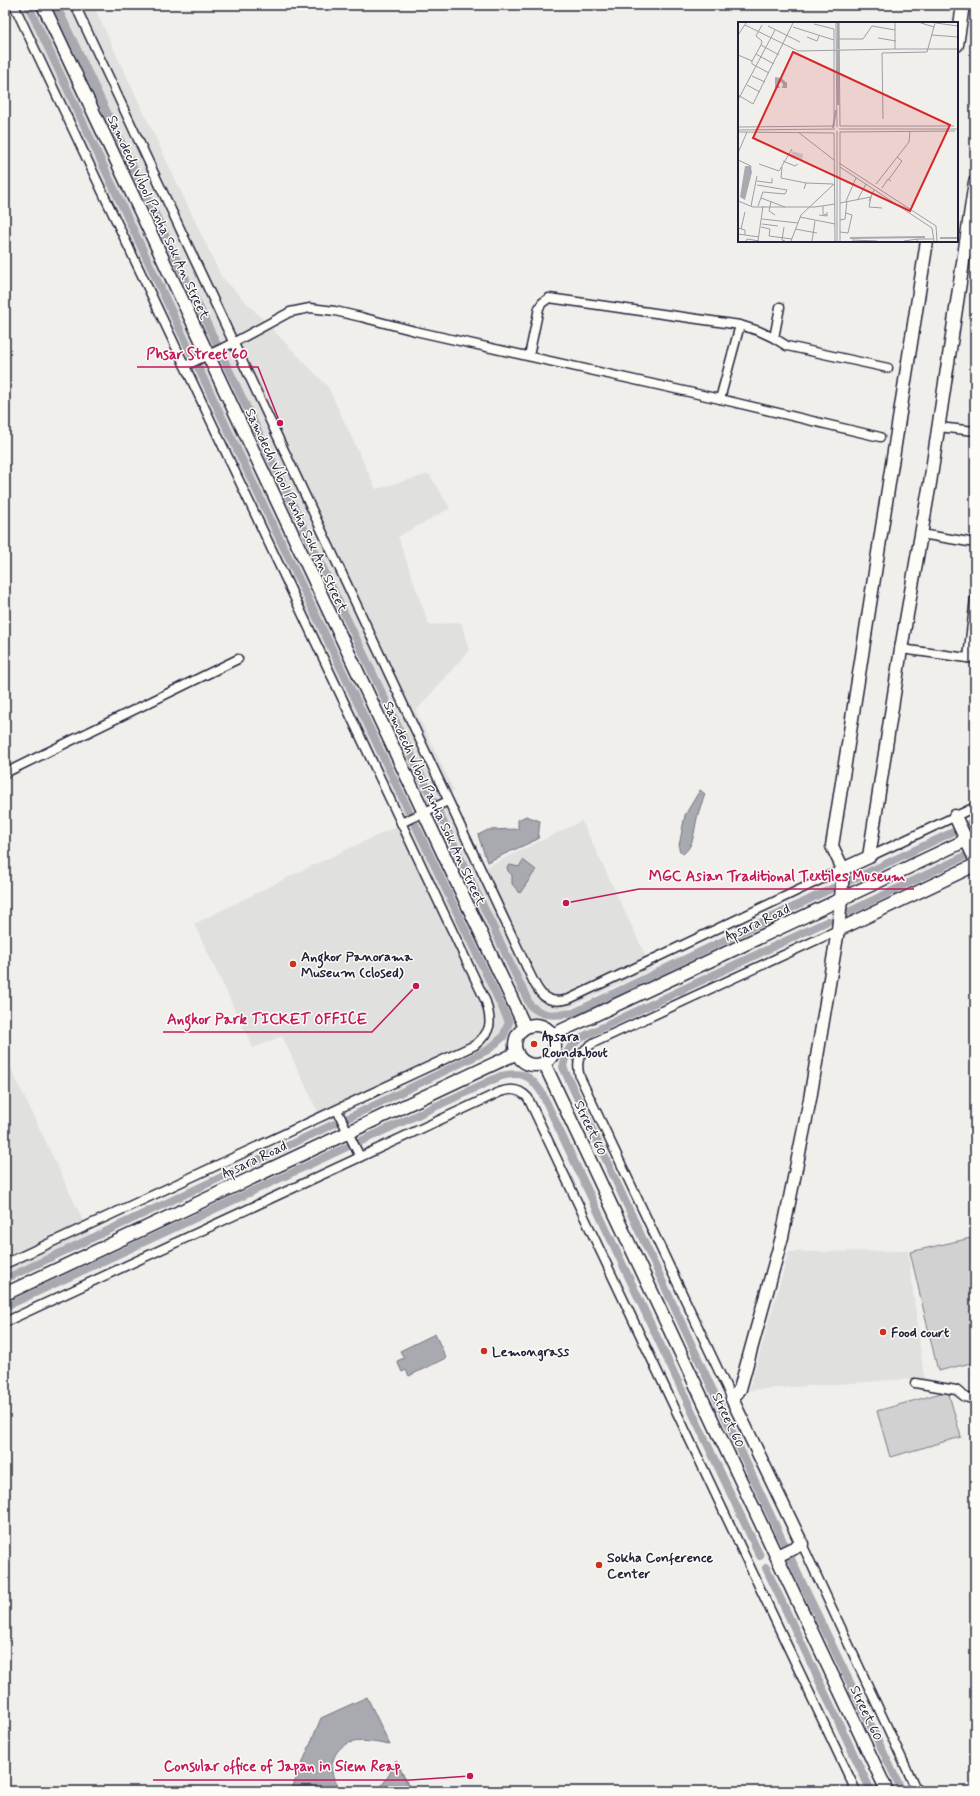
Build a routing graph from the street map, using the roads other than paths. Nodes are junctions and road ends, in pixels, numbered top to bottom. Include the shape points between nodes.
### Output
1 (14, 5) edge
2 (43, 5) edge
3 (75, 5) edge
4 (963, 5) edge
5 (958, 38) edge
6 (975, 182) edge
7 (926, 242) edge
8 (780, 307) dead end
9 (740, 325) junction
10 (774, 338) junction
11 (231, 344) junction
12 (211, 354) junction
13 (529, 356) junction
14 (185, 366) junction
15 (888, 368) dead end
16 (720, 400) junction
17 (938, 427) junction
18 (975, 431) edge
19 (880, 437) dead end
20 (921, 534) junction
21 (975, 543) edge
22 (975, 598) edge
23 (901, 649) junction
24 (972, 658) edge
25 (238, 659) dead end
26 (5, 773) edge
27 (446, 802) junction
28 (975, 807) edge
29 (423, 813) junction
30 (955, 816) junction
31 (403, 822) junction
32 (971, 838) edge
33 (869, 857) junction
34 (975, 859) edge
35 (975, 865) edge
36 (843, 869) junction
37 (841, 899) junction
38 (838, 930) junction
39 (525, 1027) junction
40 (552, 1035) junction
41 (517, 1053) junction
42 (544, 1063) junction
43 (337, 1110) junction
44 (347, 1131) junction
45 (360, 1157) junction
46 (5, 1264) edge
47 (5, 1294) edge
48 (5, 1322) edge
49 (915, 1383) dead end
50 (732, 1399) junction
51 (975, 1400) edge
52 (788, 1550) junction
53 (856, 1791) edge
54 (887, 1791) edge
55 (918, 1791) edge

1 - 14 street
2 - 12 street, Samdech Vibol Panha Sok An Street
3 - 11 street
4 - 5 street
6 - 17 street
7 - 36 street via 832,846
8 - 10 street
9 - 10 street
9 - 13 street via 549,298 539,308
9 - 16 street
10 - 15 street via 787,346
11 - 12 street
11 - 13 street via 290,312 310,308 335,311
11 - 27 street
12 - 14 street
12 - 29 street, Samdech Vibol Panha Sok An Street
13 - 16 street
14 - 31 street
16 - 19 street
17 - 18 street
17 - 20 street
20 - 21 street
20 - 23 street
22 - 24 street
23 - 24 street
23 - 33 street
25 - 26 street
27 - 29 street
27 - 36 street via 536,988 550,1000 559,1002
28 - 30 street
29 - 31 street
29 - 39 street, Samdech Vibol Panha Sok An Street
30 - 32 street
30 - 33 street
31 - 43 street via 486,1002 490,1025 484,1037 475,1045
32 - 34 street
32 - 37 street, Apsara Road
33 - 36 street
35 - 38 street
36 - 37 street
37 - 38 street
37 - 40 street, Apsara Road
38 - 50 street via 810,1099 782,1237 740,1389
38 - 50 street via 595,1042 579,1058 577,1067 580,1077
39 - 40 street via 538,1025
39 - 41 street via 516,1038
40 - 42 street via 554,1052
41 - 42 street via 529,1064
41 - 44 street, Apsara Road
42 - 52 street, Street 60
43 - 44 street
43 - 46 street
44 - 45 street
44 - 47 street, Apsara Road
45 - 48 street
45 - 53 street via 510,1088 524,1093 528,1098
49 - 51 street via 956,1390 965,1397
50 - 52 street
52 - 54 street, Street 60
52 - 55 street

